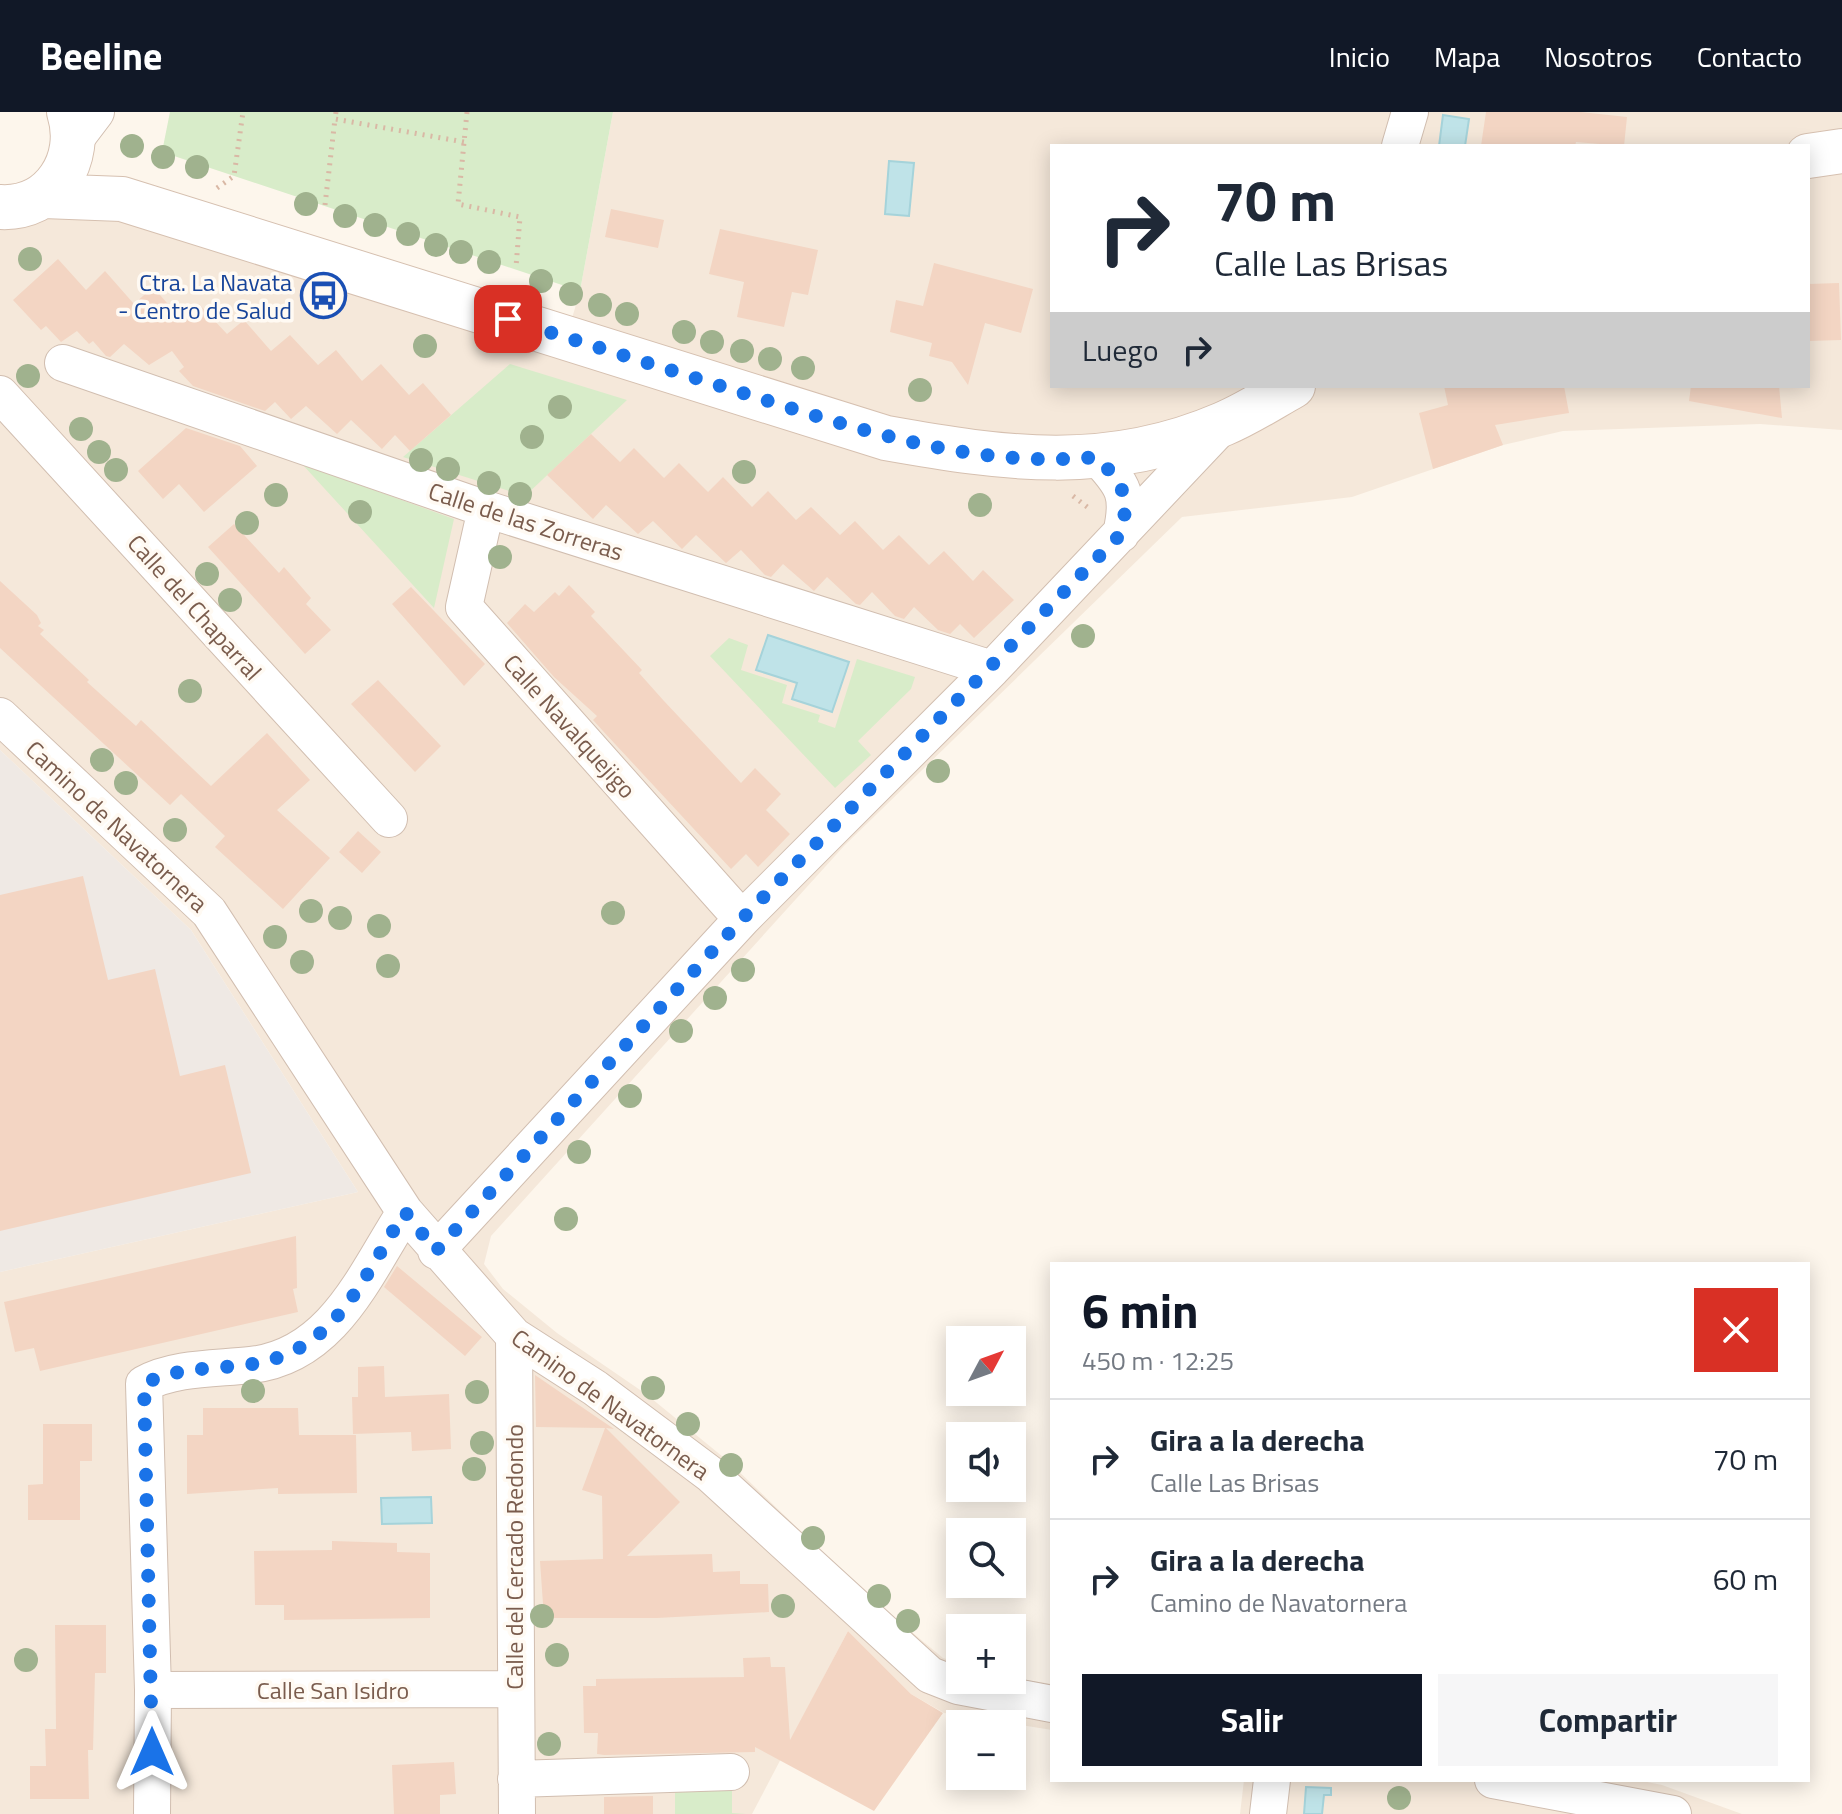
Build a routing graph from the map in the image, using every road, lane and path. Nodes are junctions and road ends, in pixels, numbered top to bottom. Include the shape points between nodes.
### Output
1 (243, 112) edge
2 (467, 112) edge
3 (1410, 112) edge
4 (336, 116) edge
5 (78, 128) edge
6 (464, 142) junction
7 (1401, 144) edge
8 (1842, 151) edge
9 (1810, 156) edge
10 (122, 199) junction
11 (325, 205) dead end
12 (17, 207) edge
13 (193, 223) junction
14 (516, 267) dead end
15 (63, 363) dead end
16 (1289, 388) edge
17 (0, 394) edge
18 (1224, 424) junction
19 (1097, 457) junction
20 (486, 509) junction
21 (1121, 534) junction
22 (992, 669) junction
23 (0, 716) edge
24 (389, 819) dead end
25 (742, 919) junction
26 (405, 1212) junction
27 (436, 1251) junction
28 (514, 1336) junction
29 (514, 1689) junction
30 (153, 1690) junction
31 (1050, 1704) edge
32 (731, 1772) dead end
33 (516, 1779) junction
34 (1272, 1782) edge
35 (1500, 1782) edge
36 (1573, 1803) edge
37 (152, 1814) edge
38 (517, 1814) edge
39 (1268, 1814) edge
40 (1673, 1814) edge

1 - 13 path via 234,176 200,200
2 - 6 path
3 - 7 street
4 - 6 path
4 - 11 path
5 - 10 main road
5 - 12 main road via 61,179
6 - 14 path via 458,204 520,217
8 - 9 main road
10 - 12 main road
10 - 13 main road
13 - 19 main road via 886,438 983,456
15 - 20 street, Calle de las Zorreras
16 - 18 main road
17 - 24 street, Calle del Chaparral
18 - 19 main road via 1172,442
18 - 21 street
19 - 21 street via 1117,479 1128,503
20 - 22 street, Calle de las Zorreras
20 - 25 street, Calle Navalquejigo via 464,607
21 - 22 street
22 - 25 street
23 - 26 street, Camino de Navatornera via 209,912
25 - 27 street
26 - 27 street, Camino de Navatornera
26 - 30 street via 343,1310 318,1339 291,1355 259,1364 161,1375 144,1384
27 - 28 street, Camino de Navatornera
28 - 29 street, Calle del Cercado Redondo
28 - 31 street, Camino de Navatornera via 595,1388 710,1474 930,1675 958,1686
29 - 30 street, Calle San Isidro
29 - 33 street, Calle del Cercado Redondo
30 - 37 street
32 - 33 street
33 - 38 street, Calle del Cercado Redondo
34 - 39 street
35 - 36 street
36 - 40 street

